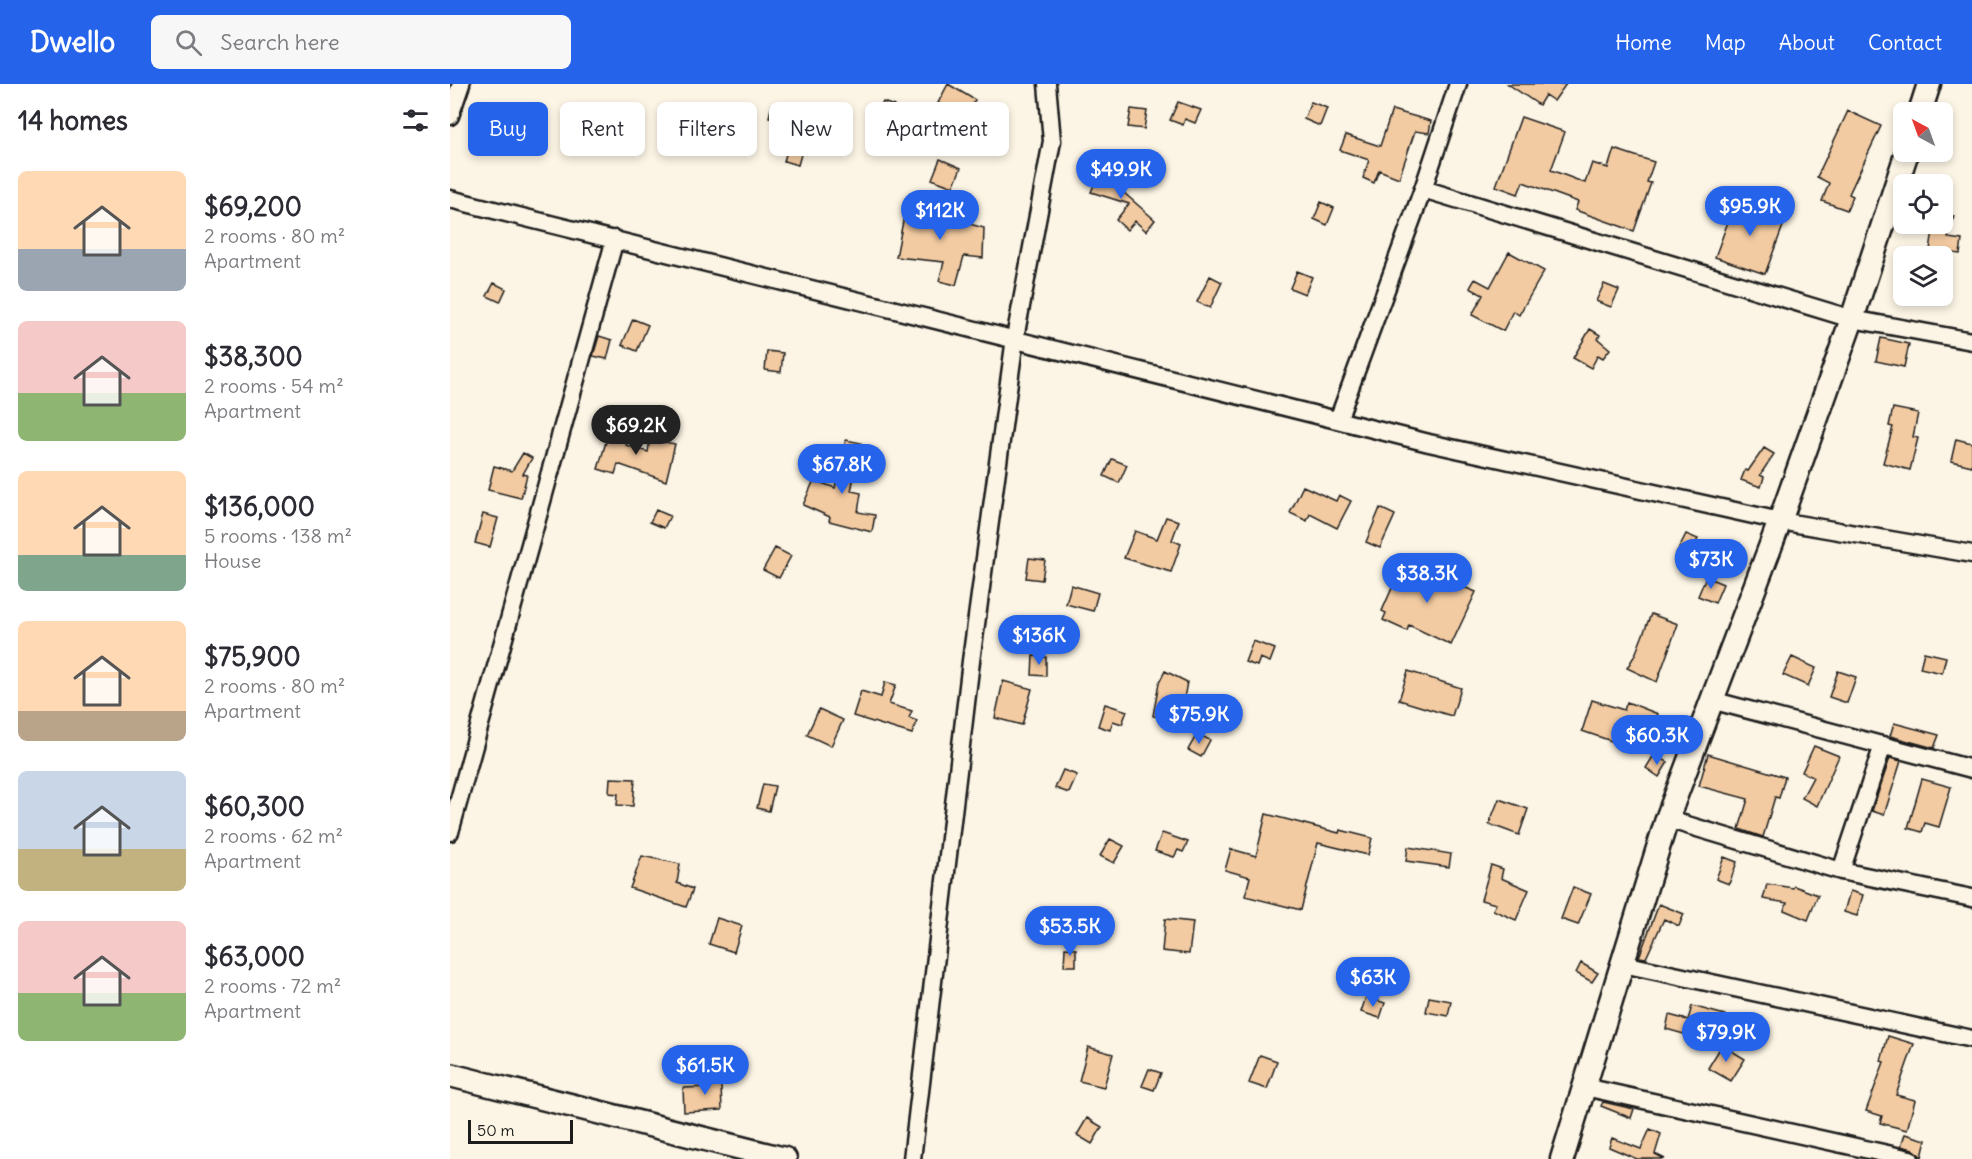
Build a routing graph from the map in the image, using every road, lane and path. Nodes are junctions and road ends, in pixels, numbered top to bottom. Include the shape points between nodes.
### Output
1 (461, 84) edge
2 (1047, 84) edge
3 (1458, 84) edge
4 (1929, 84) edge
5 (1923, 102) edge
6 (450, 116) edge
7 (1904, 162) edge
8 (1423, 189) junction
9 (450, 199) edge
10 (615, 239) junction
11 (1852, 319) junction
12 (1016, 338) junction
13 (1972, 341) edge
14 (1338, 420) junction
15 (1780, 521) junction
16 (1972, 554) edge
17 (1711, 700) junction
18 (1883, 745) junction
19 (1972, 769) edge
20 (1667, 819) junction
21 (450, 832) edge
22 (1841, 870) junction
23 (1972, 898) edge
24 (1623, 964) junction
25 (1972, 1039) edge
26 (450, 1075) edge
27 (1585, 1087) junction
28 (785, 1159) edge
29 (912, 1159) edge
30 (1562, 1159) edge
31 (1910, 1159) edge

1 - 6 street
2 - 12 street via 1052,141
3 - 8 street
4 - 5 street
7 - 11 street
8 - 11 street
8 - 14 street
9 - 10 street
10 - 12 street
10 - 21 street
11 - 13 street
11 - 15 street
12 - 14 street
12 - 29 street via 971,661
14 - 15 street
15 - 16 street
15 - 17 street
17 - 18 street
17 - 20 street
18 - 19 street
18 - 22 street
20 - 22 street
20 - 24 street
22 - 23 street
24 - 25 street
24 - 27 street
26 - 28 street
27 - 30 street
27 - 31 street

